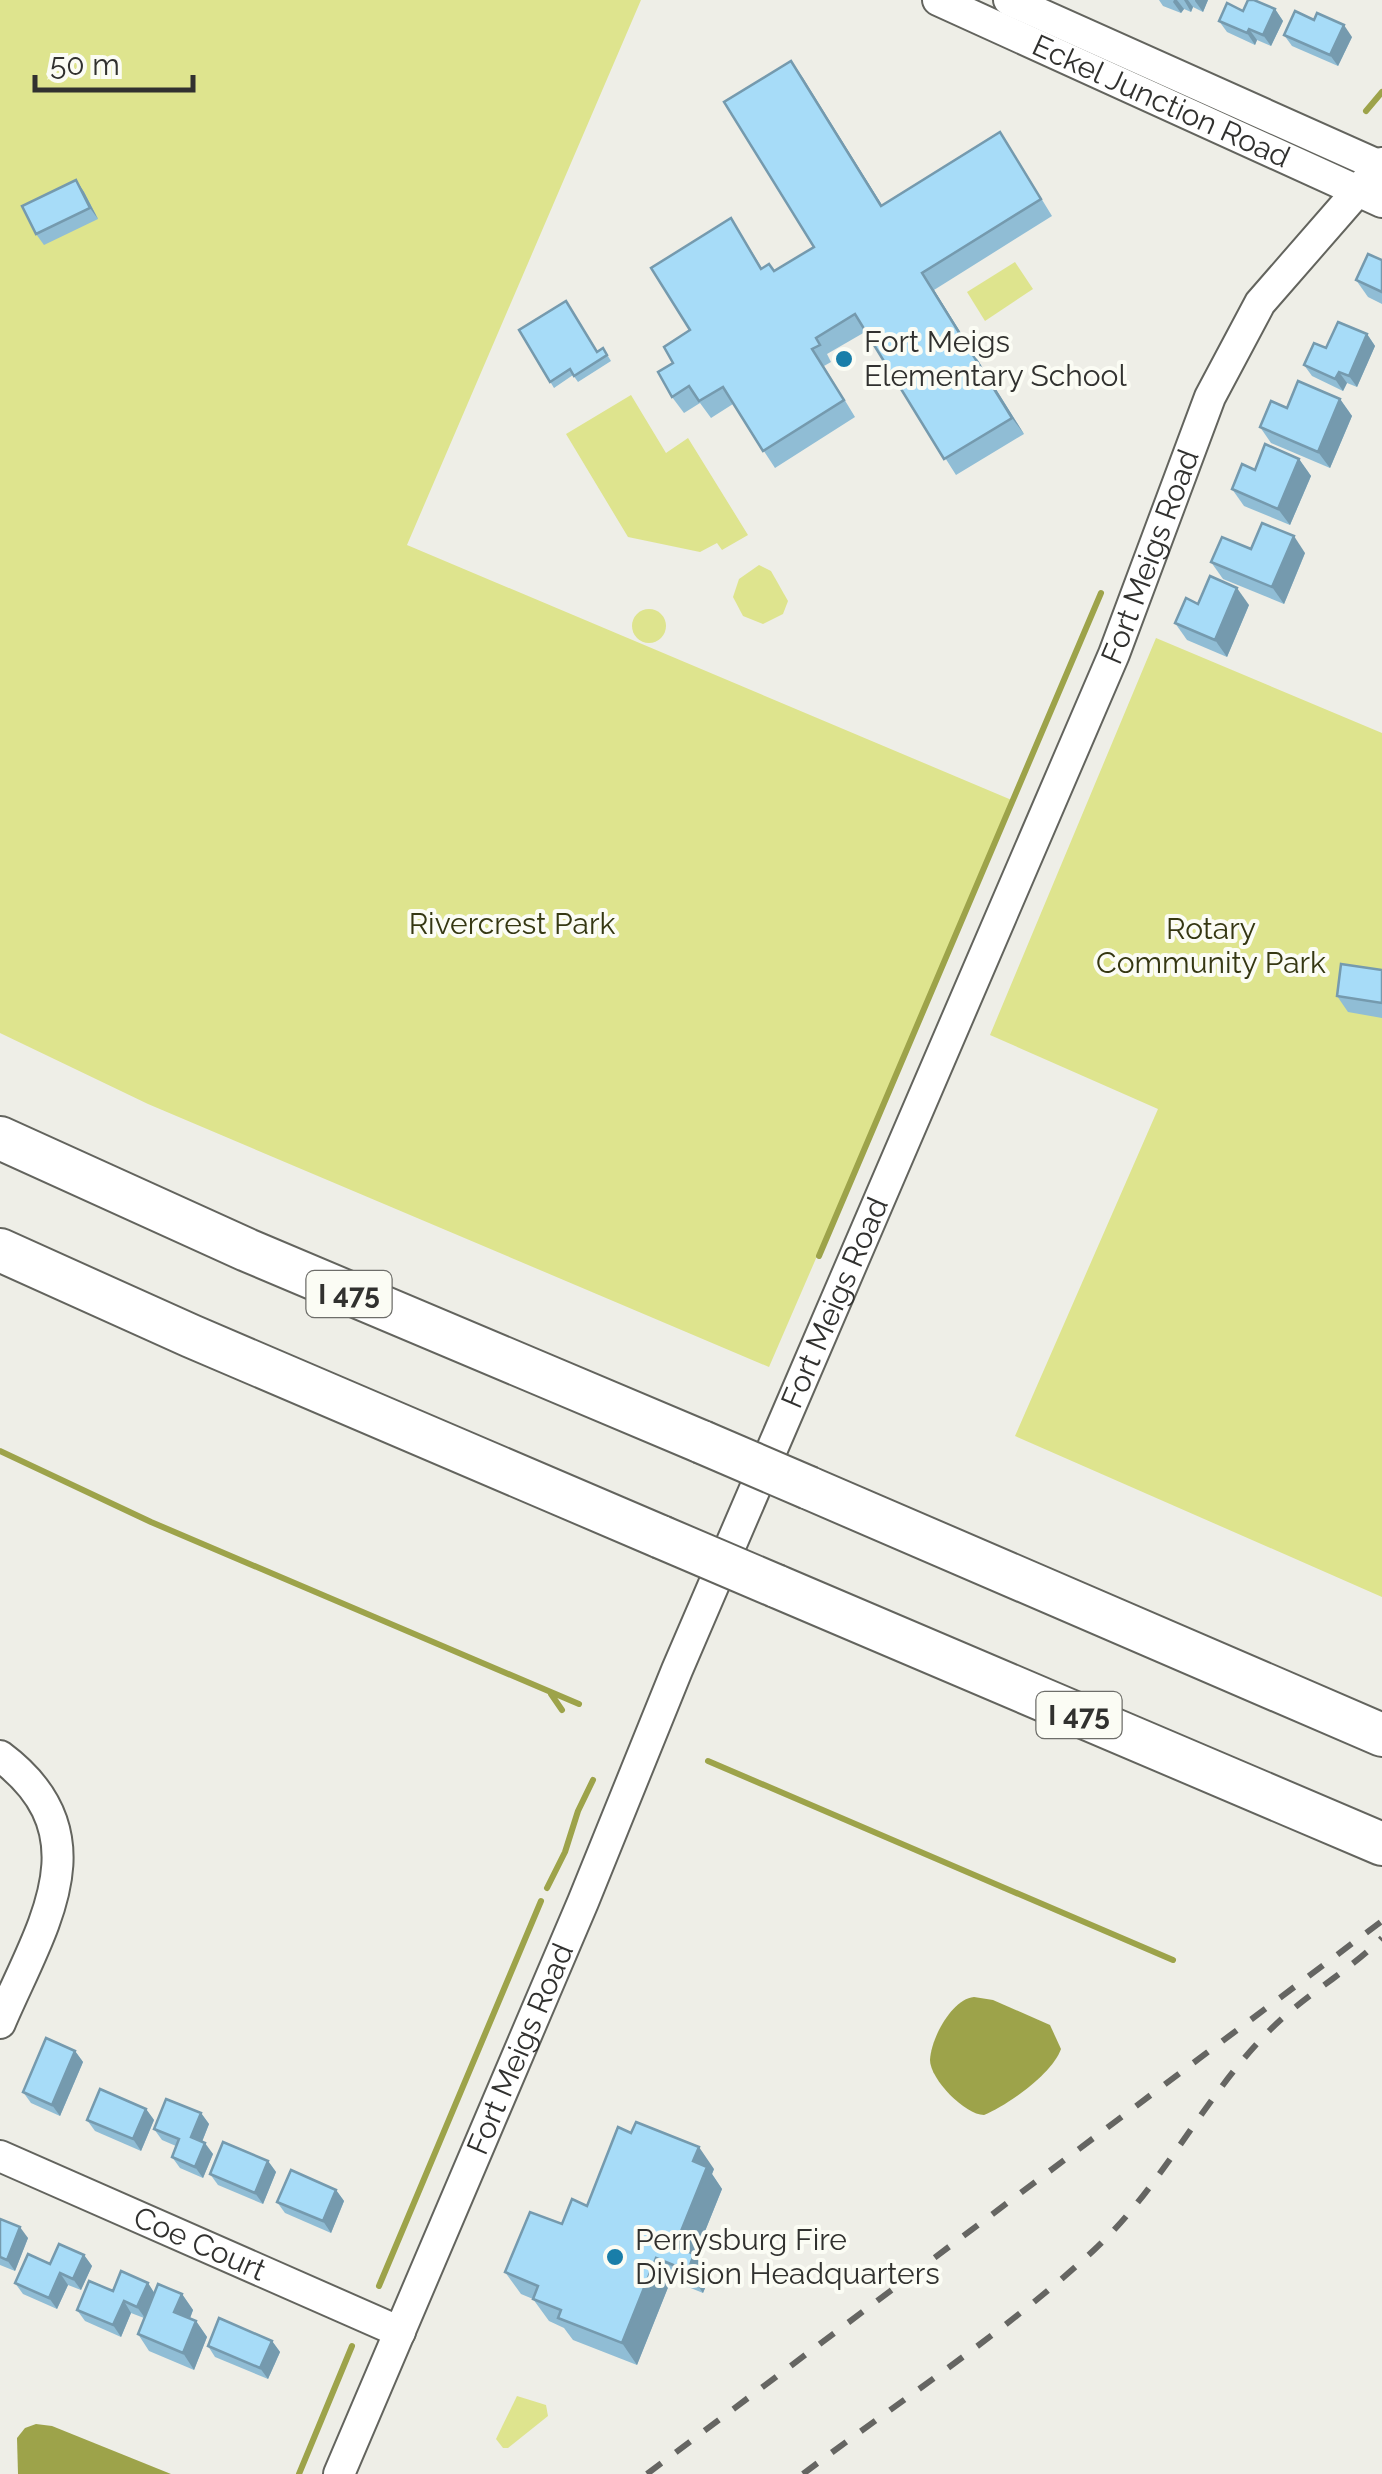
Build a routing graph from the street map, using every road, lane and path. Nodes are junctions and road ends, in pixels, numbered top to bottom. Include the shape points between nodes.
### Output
1 (938, 0) edge
2 (1009, 0) edge
3 (989, 10) edge
4 (1381, 165) edge
5 (1369, 196) edge
6 (0, 1138) edge
7 (0, 1250) edge
8 (1382, 1735) edge
9 (0, 1756) edge
10 (1382, 1844) edge
11 (0, 2023) edge
12 (0, 2156) edge
13 (400, 2332) junction
14 (339, 2474) edge

1 - 3 street, Eckel Junction Road
2 - 4 street, Eckel Junction Road
3 - 5 street, Eckel Junction Road
4 - 5 street, Fort Meigs Road
5 - 13 street, Fort Meigs Road via 1260,303 1210,396 1114,654
6 - 8 highway, I 475, bridge via 230,1243
7 - 10 highway, I 475, bridge
9 - 11 street via 42,1797 59,1854 50,1900
12 - 13 street, Coe Court
13 - 14 street, Fort Meigs Road

